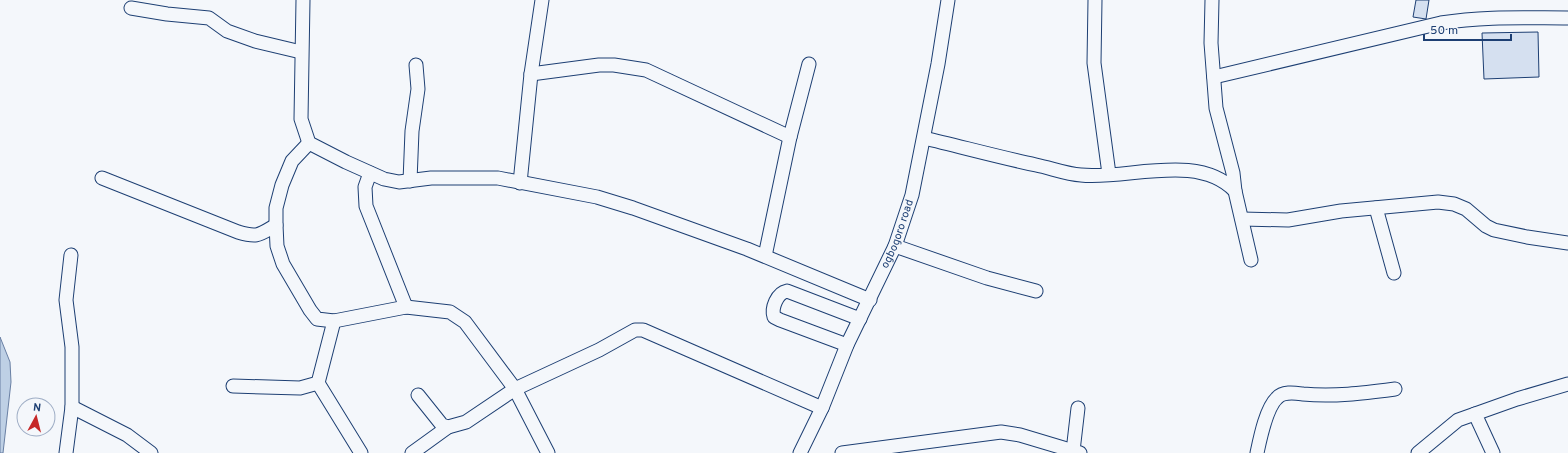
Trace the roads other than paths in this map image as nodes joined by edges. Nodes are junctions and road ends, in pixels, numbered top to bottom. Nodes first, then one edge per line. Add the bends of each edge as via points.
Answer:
1 (303, 0) edge
2 (542, 0) edge
3 (948, 0) edge
4 (1095, 0) edge
5 (1212, 0) edge
6 (131, 8) dead end
7 (1568, 18) edge
8 (301, 52) junction
9 (809, 64) dead end
10 (416, 65) dead end
11 (531, 74) junction
12 (1214, 77) junction
13 (790, 138) junction
14 (924, 138) junction
15 (309, 142) junction
16 (370, 173) junction
17 (1109, 174) junction
18 (102, 178) dead end
19 (410, 181) junction
20 (520, 183) junction
21 (1235, 191) junction
22 (1376, 208) junction
23 (1242, 219) junction
24 (276, 225) junction
25 (1568, 243) edge
26 (895, 246) junction
27 (71, 255) dead end
28 (764, 256) junction
29 (1251, 260) dead end
30 (1394, 273) dead end
31 (1036, 291) dead end
32 (870, 300) junction
33 (406, 307) junction
34 (860, 319) junction
35 (334, 321) junction
36 (847, 345) junction
37 (318, 382) junction
38 (1568, 384) edge
39 (233, 386) dead end
40 (515, 389) junction
41 (1395, 389) dead end
42 (418, 395) dead end
43 (72, 407) junction
44 (822, 408) junction
45 (1078, 408) dead end
46 (1476, 414) junction
47 (448, 427) junction
48 (1078, 452) edge
49 (66, 453) edge
50 (151, 453) edge
51 (361, 453) edge
52 (412, 453) edge
53 (548, 453) edge
54 (800, 453) edge
55 (842, 453) edge
56 (1257, 453) edge
57 (1418, 453) edge
58 (1493, 453) edge

1 - 8 street
2 - 11 street
3 - 14 street, ogbogoro road
4 - 17 street via 1094,62
5 - 12 street via 1211,43
6 - 8 street via 209,18 227,32
7 - 12 street via 1487,18 1441,23
8 - 15 street via 301,119
9 - 13 street
10 - 19 street via 418,89 412,131
11 - 13 street via 599,65 646,70
11 - 20 street
12 - 21 street via 1216,108 1233,173
13 - 28 street
14 - 17 street via 1081,175
14 - 26 street, ogbogoro road via 912,195
15 - 16 street
15 - 24 street via 292,161 282,185 276,208
16 - 19 street via 399,182
16 - 33 street via 365,187 366,206
17 - 21 street via 1155,170 1187,171 1216,176
18 - 24 street via 252,236 262,234
19 - 20 street via 431,178 498,178
20 - 28 street via 633,208
21 - 23 street
22 - 23 street via 1288,220
22 - 25 street via 1438,202 1454,204 1466,209 1494,230
22 - 30 street
23 - 29 street
24 - 35 street via 277,246 283,264 310,310 317,319
26 - 31 street via 987,278
26 - 32 street, ogbogoro road
27 - 43 street via 66,300 72,348
28 - 32 street
32 - 34 street, ogbogoro road
33 - 35 street
33 - 40 street via 450,312 465,322
34 - 36 street, ogbogoro road
34 - 36 street via 787,291 780,295 774,307 774,317
35 - 37 street
36 - 44 street, ogbogoro road
37 - 39 street via 300,388
37 - 51 street
38 - 46 street
40 - 44 street via 599,350 635,330 643,330
40 - 47 street via 466,422
40 - 53 street
41 - 56 street via 1328,396 1284,394 1271,406
42 - 47 street via 442,425
43 - 49 street
43 - 50 street via 127,435
44 - 54 street, ogbogoro road
45 - 48 street
46 - 57 street via 1458,420
46 - 58 street
47 - 52 street
48 - 55 street via 1001,432

